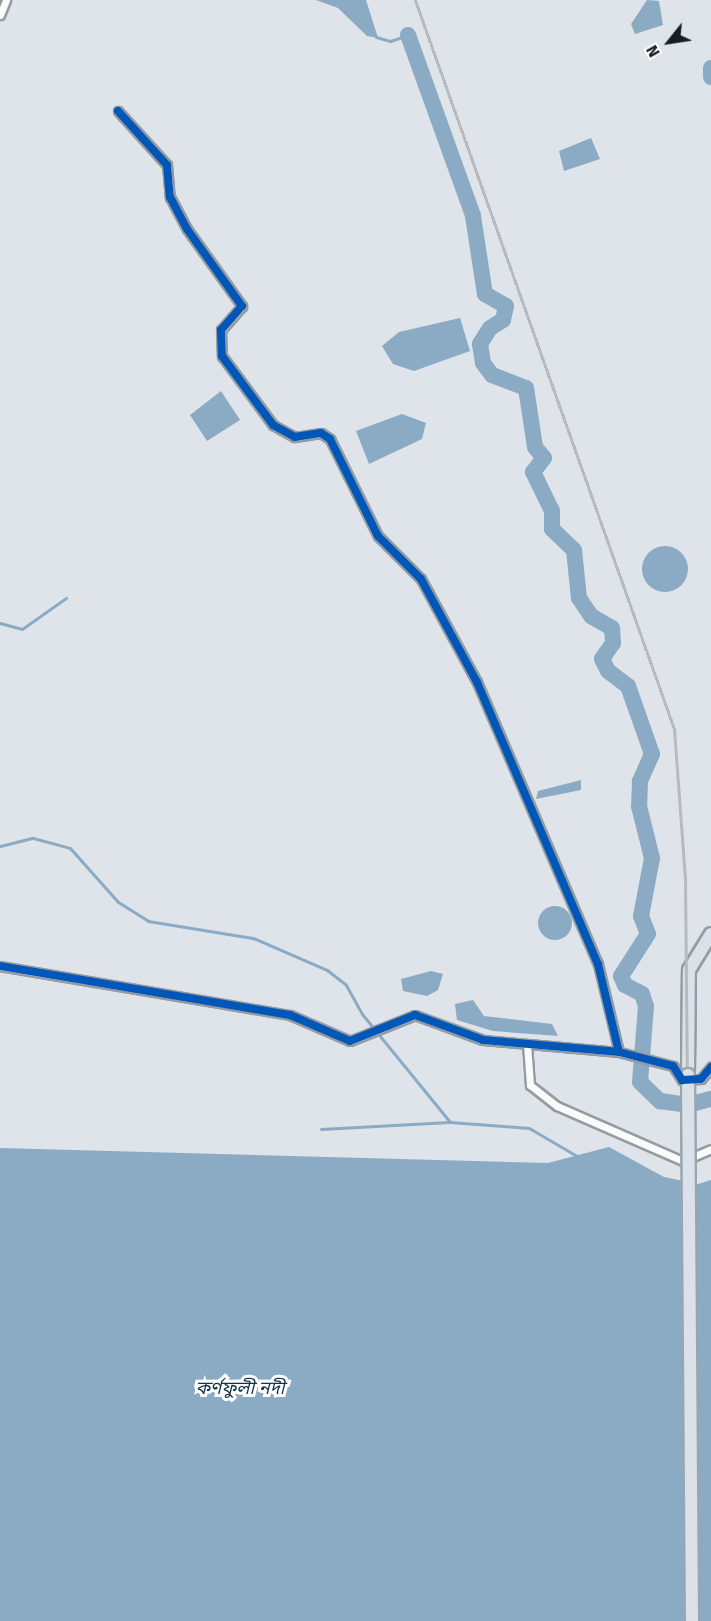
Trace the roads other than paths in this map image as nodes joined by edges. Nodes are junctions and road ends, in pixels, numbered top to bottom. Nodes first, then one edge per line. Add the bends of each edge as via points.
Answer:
1 (6, 0) edge
2 (0, 15) edge
3 (118, 111) dead end
4 (711, 934) edge
5 (0, 966) edge
6 (527, 1044) junction
7 (619, 1052) junction
8 (711, 1067) edge
9 (711, 1149) edge
10 (692, 1621) edge

1 - 2 street
3 - 7 street via 167,165 170,197 181,218 242,306 221,330 222,356 273,425 289,435 321,433 330,439 378,536 421,579 477,681 598,964
4 - 10 highway, bridge via 689,970
5 - 6 street via 290,1015 338,1038 366,1039 415,1015 471,1037
6 - 7 street
6 - 9 street via 530,1085 557,1106 683,1161
7 - 8 street via 673,1066 682,1080 690,1081

